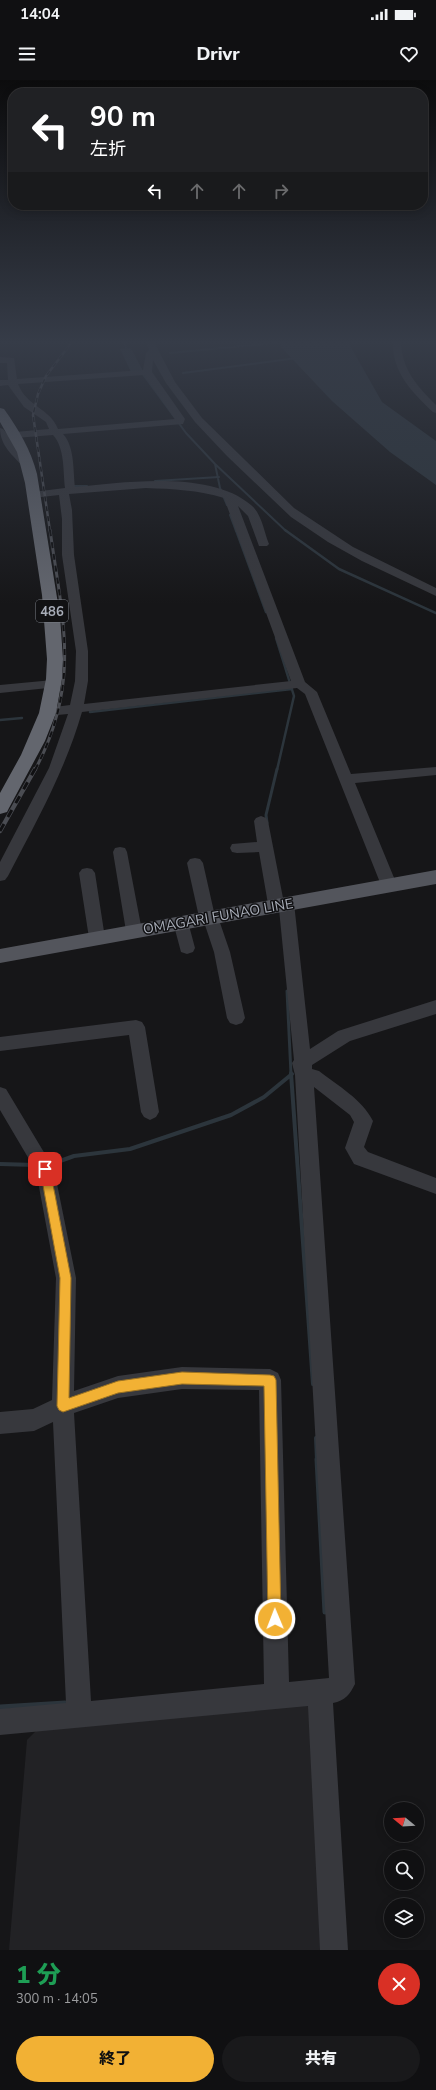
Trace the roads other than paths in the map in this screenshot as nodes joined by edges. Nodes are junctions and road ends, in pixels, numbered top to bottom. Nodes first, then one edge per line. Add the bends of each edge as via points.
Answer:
1 (55, 429) edge
2 (89, 429) edge
3 (210, 429) edge
4 (56, 432) junction
5 (7, 433) edge
6 (66, 491) junction
7 (223, 494) junction
8 (33, 495) junction
9 (264, 544) dead end
10 (436, 592) edge
11 (53, 684) junction
12 (299, 684) junction
13 (0, 690) edge
14 (76, 709) junction
15 (47, 712) junction
16 (436, 771) edge
17 (346, 779) junction
18 (0, 808) edge
19 (262, 821) dead end
20 (266, 846) junction
21 (237, 848) dead end
22 (120, 852) dead end
23 (195, 863) dead end
24 (87, 873) dead end
25 (0, 876) edge
26 (436, 877) edge
27 (390, 885) junction
28 (281, 904) junction
29 (208, 917) junction
30 (181, 922) junction
31 (134, 931) junction
32 (97, 938) junction
33 (187, 948) dead end
34 (0, 956) edge
35 (0, 962) edge
36 (436, 1007) edge
37 (236, 1018) dead end
38 (0, 1044) edge
39 (302, 1069) junction
40 (0, 1094) edge
41 (150, 1112) dead end
42 (436, 1186) edge
43 (63, 1406) junction
44 (0, 1423) edge
45 (276, 1689) junction
46 (326, 1691) junction
47 (79, 1714) junction
48 (0, 1722) edge
49 (334, 1950) edge

1 - 4 street
2 - 4 street
3 - 10 street via 253,475 299,518 380,567
4 - 5 street
4 - 6 street via 62,439 67,456
5 - 8 highway, 486 via 28,466
6 - 7 street via 174,484 199,486
6 - 8 street
6 - 14 street via 67,553 82,651
7 - 9 street via 249,509
7 - 12 street
8 - 11 highway, 486 via 52,611
11 - 13 street
11 - 15 highway, 486
12 - 14 street
12 - 17 street via 311,692
14 - 15 street
14 - 25 street via 56,768
15 - 18 highway, 486 via 30,755
16 - 17 street
17 - 27 street
19 - 20 street
20 - 21 street
20 - 28 street via 275,865
22 - 31 street
23 - 29 street
24 - 32 street
26 - 27 main road, OMAGARI FUNAO LINE
27 - 28 main road, OMAGARI FUNAO LINE
28 - 29 main road, OMAGARI FUNAO LINE
28 - 39 street
29 - 30 main road, OMAGARI FUNAO LINE
29 - 37 street via 222,952
30 - 31 main road, OMAGARI FUNAO LINE
30 - 33 street
31 - 32 main road, OMAGARI FUNAO LINE
32 - 34 main road, OMAGARI FUNAO LINE
34 - 35 street
36 - 39 street via 344,1036
38 - 41 street via 136,1027
39 - 42 street via 356,1110 364,1121 354,1148 361,1158
39 - 46 street via 342,1684
40 - 43 street via 44,1166 66,1278
43 - 44 street via 34,1420
43 - 45 street via 118,1387 182,1378 270,1380
43 - 47 street
45 - 46 street
45 - 47 street
46 - 49 street via 321,1707
47 - 48 street

